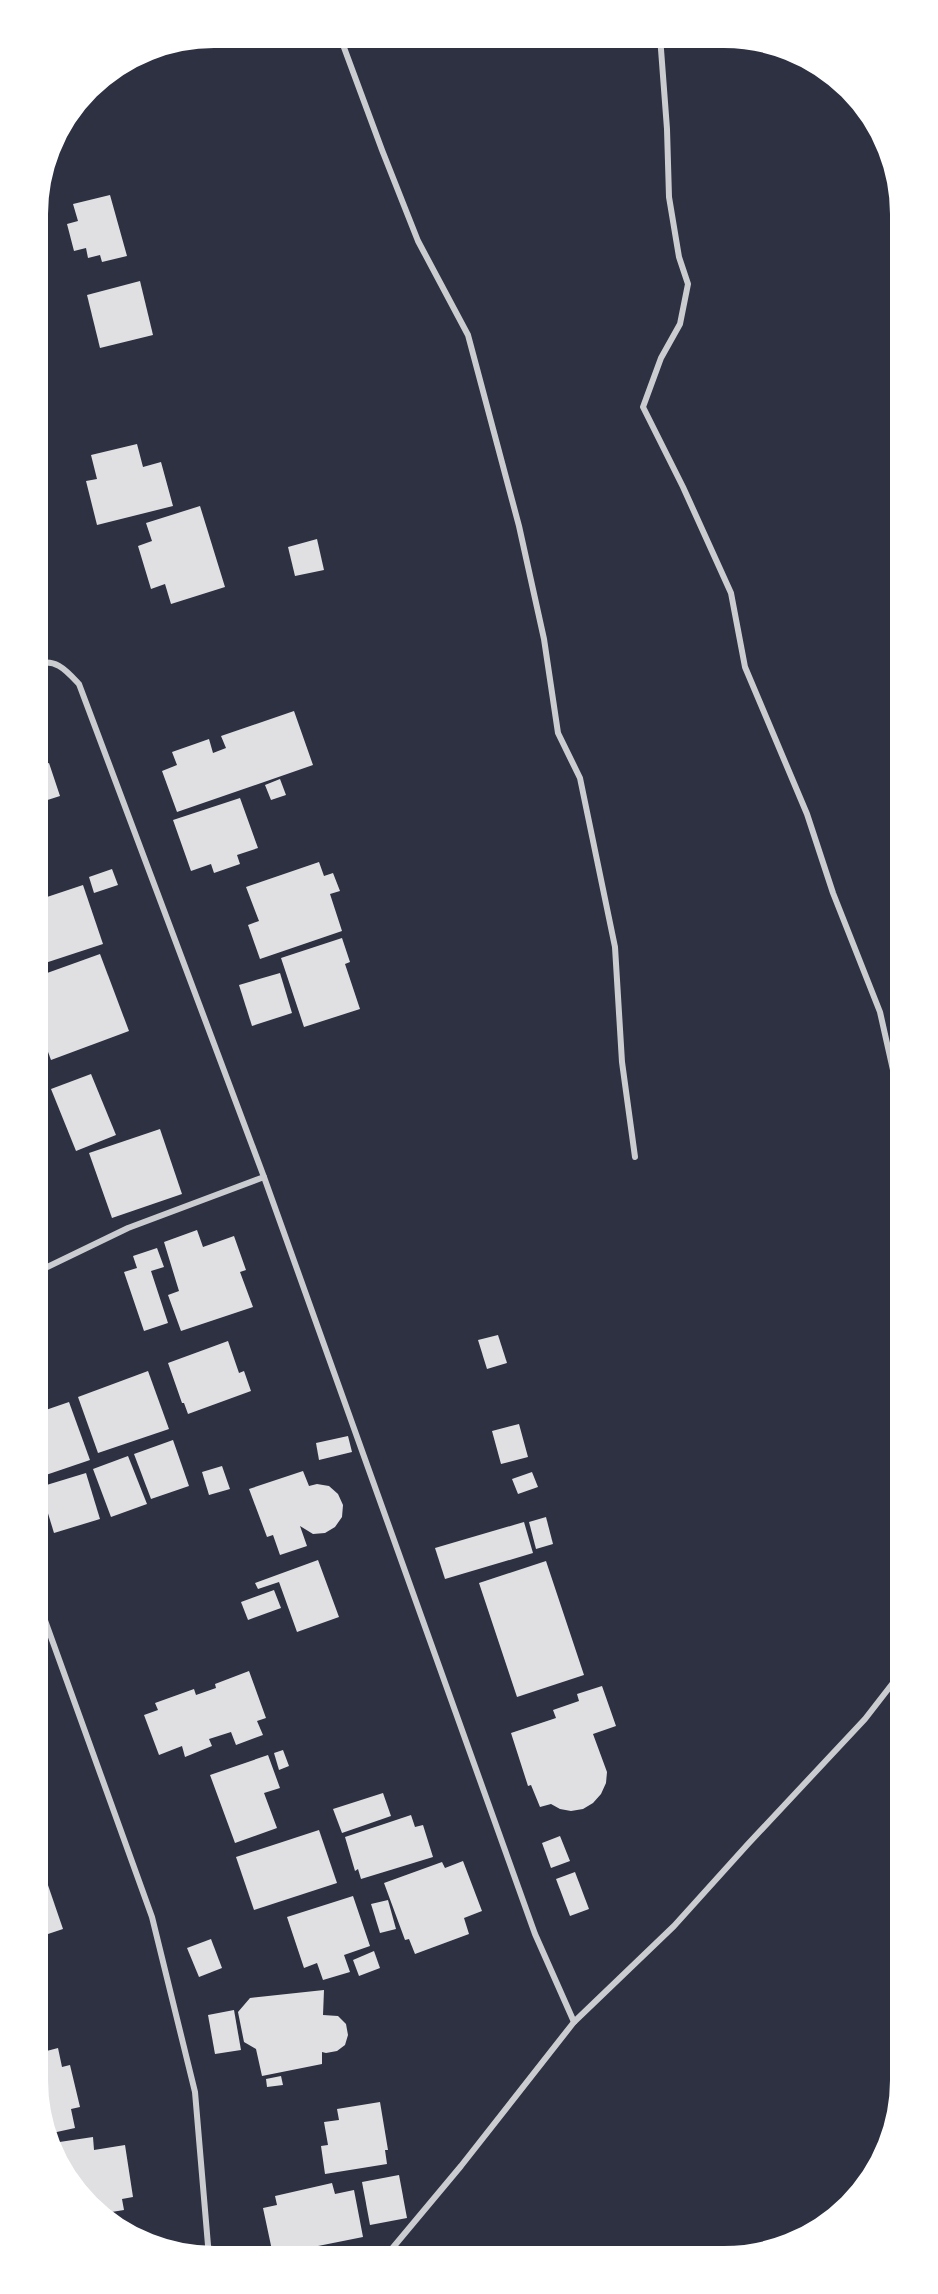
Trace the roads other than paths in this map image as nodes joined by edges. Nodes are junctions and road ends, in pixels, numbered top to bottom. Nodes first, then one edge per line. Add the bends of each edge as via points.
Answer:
1 (343, 44) edge
2 (661, 44) edge
3 (44, 662) edge
4 (894, 1074) edge
5 (635, 1157) dead end
6 (264, 1177) junction
7 (44, 1269) edge
8 (44, 1618) edge
9 (894, 1682) edge
10 (574, 2022) junction
11 (208, 2250) edge
12 (391, 2250) edge

1 - 5 street via 418,241 468,335 519,526 544,639 558,733 580,778 615,947 622,1062
2 - 4 street via 669,197 679,257 688,284 680,324 661,358 643,406 731,593 745,667 807,814 880,1012
3 - 6 street via 53,662 66,670 79,684
6 - 7 street via 128,1228
6 - 10 street via 535,1934
8 - 11 street via 152,1917 195,2092
9 - 10 street via 865,1719 674,1926
10 - 12 street

